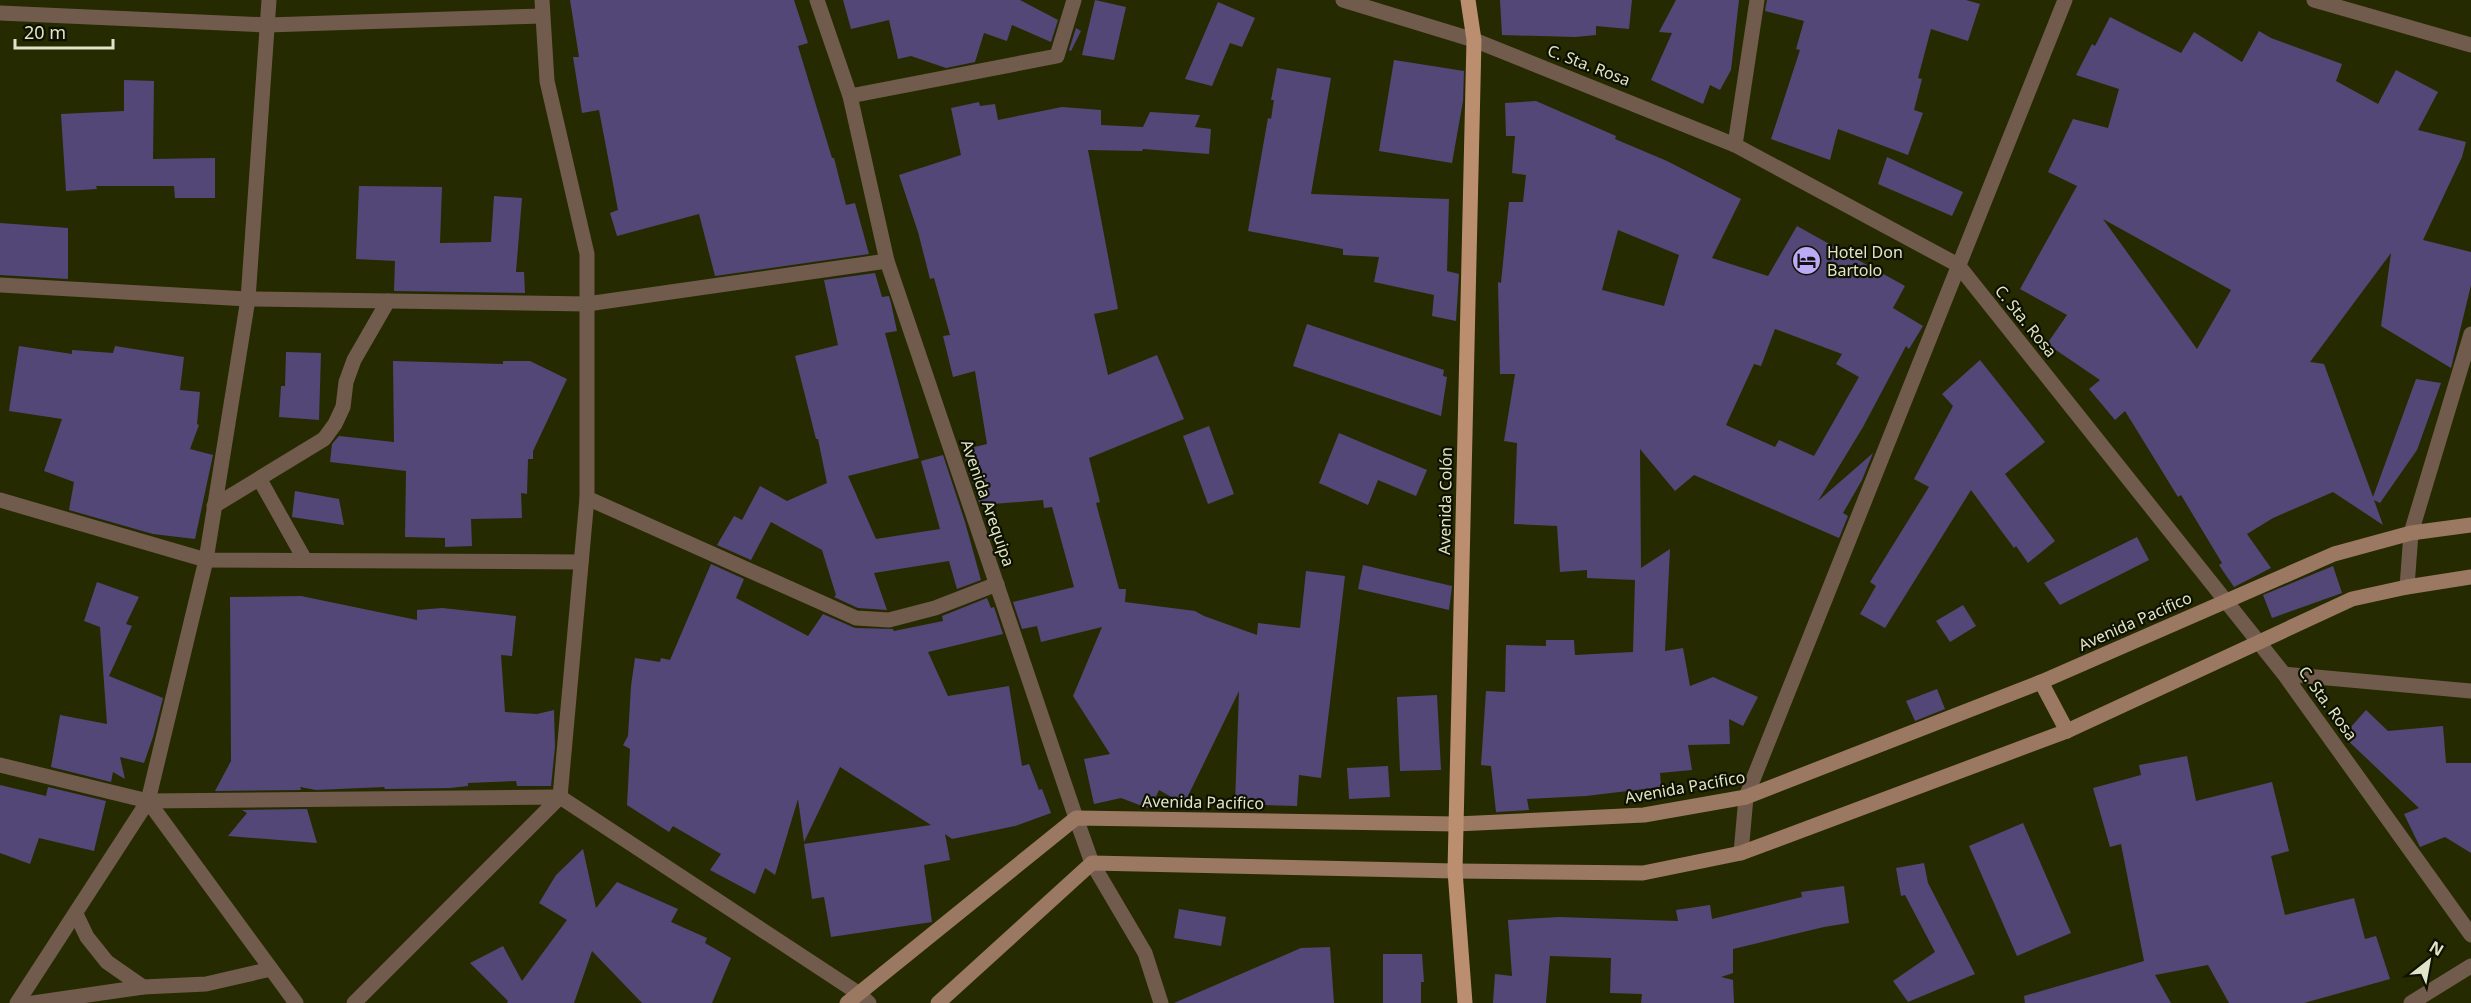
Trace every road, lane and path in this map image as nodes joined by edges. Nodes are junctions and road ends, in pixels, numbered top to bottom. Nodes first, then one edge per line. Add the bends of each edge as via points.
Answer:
1 (269, 0) edge
2 (817, 0) edge
3 (1074, 0) edge
4 (1343, 0) edge
5 (1468, 0) edge
6 (1757, 0) edge
7 (2065, 0) edge
8 (2314, 0) edge
9 (542, 8) edge
10 (0, 13) edge
11 (268, 25) junction
12 (1474, 40) junction
13 (2471, 45) edge
14 (850, 96) junction
15 (1736, 145) junction
16 (887, 261) junction
17 (1958, 265) junction
18 (0, 285) edge
19 (248, 299) junction
20 (388, 301) junction
21 (587, 304) junction
22 (2471, 334) edge
23 (260, 480) junction
24 (587, 498) junction
25 (0, 500) edge
26 (214, 506) junction
27 (2471, 525) edge
28 (2411, 533) junction
29 (206, 560) junction
30 (305, 560) junction
31 (581, 562) junction
32 (2471, 577) edge
33 (997, 584) junction
34 (2407, 587) junction
35 (2226, 600) junction
36 (2260, 643) junction
37 (2284, 674) junction
38 (2042, 682) junction
39 (2471, 691) edge
40 (2067, 731) junction
41 (0, 765) edge
42 (560, 797) junction
43 (1746, 797) junction
44 (148, 801) junction
45 (1076, 818) junction
46 (1456, 824) junction
47 (1741, 853) junction
48 (1092, 863) junction
49 (1455, 872) junction
50 (76, 914) junction
51 (2471, 935) edge
52 (2471, 966) edge
53 (271, 969) junction
54 (144, 987) junction
55 (858, 1000) edge
56 (17, 1003) edge
57 (33, 1003) edge
58 (296, 1003) edge
59 (354, 1003) edge
60 (938, 1003) edge
61 (1161, 1003) edge
62 (1465, 1003) edge
63 (2411, 1003) edge

1 - 11 street
2 - 14 street, Avenida Arequipa
3 - 14 street via 1058,56
4 - 12 street, C. Sta. Rosa
5 - 12 main road, Avenida Colón
6 - 15 street
7 - 17 street
8 - 13 street
9 - 11 street
9 - 21 street via 547,81 587,254
10 - 11 street
11 - 19 street
12 - 15 street, C. Sta. Rosa
12 - 46 main road, Avenida Colón
14 - 16 street, Avenida Arequipa
15 - 17 street, C. Sta. Rosa
16 - 21 street
16 - 33 street, Avenida Arequipa
17 - 35 street, C. Sta. Rosa
17 - 43 street
18 - 19 street
19 - 20 street
19 - 26 street
20 - 21 street
20 - 23 street via 354,360 335,424 324,439
21 - 24 street
22 - 28 street
23 - 26 street
23 - 30 street
24 - 31 street
24 - 33 street via 856,618 890,620
25 - 29 street
26 - 29 street
27 - 28 main road, Avenida Pacifico
28 - 34 street
28 - 35 main road, Avenida Pacifico via 2334,554
29 - 30 street
29 - 44 street
30 - 31 street
31 - 42 street
32 - 34 main road
33 - 45 street, Avenida Arequipa
34 - 36 main road via 2352,599
35 - 36 street, C. Sta. Rosa
35 - 38 main road, Avenida Pacifico
36 - 37 street, C. Sta. Rosa
36 - 40 main road
37 - 39 street
37 - 51 street, C. Sta. Rosa
38 - 40 main road
38 - 43 main road, Avenida Pacifico
40 - 47 main road
41 - 44 street
42 - 44 street
42 - 55 street
42 - 59 street
43 - 46 main road, Avenida Pacifico via 1644,815
43 - 47 street
44 - 50 street
44 - 53 street
45 - 46 main road, Avenida Pacifico
45 - 48 street, Avenida Arequipa
45 - 55 main road
46 - 49 main road, Avenida Colón
47 - 49 main road via 1643,873
48 - 49 main road
48 - 60 main road
48 - 61 street, Avenida Arequipa via 1145,953
49 - 62 main road, Avenida Colón
50 - 54 street via 87,937 107,962
50 - 56 street
52 - 63 street
53 - 54 street via 206,984
53 - 58 street
54 - 57 street

